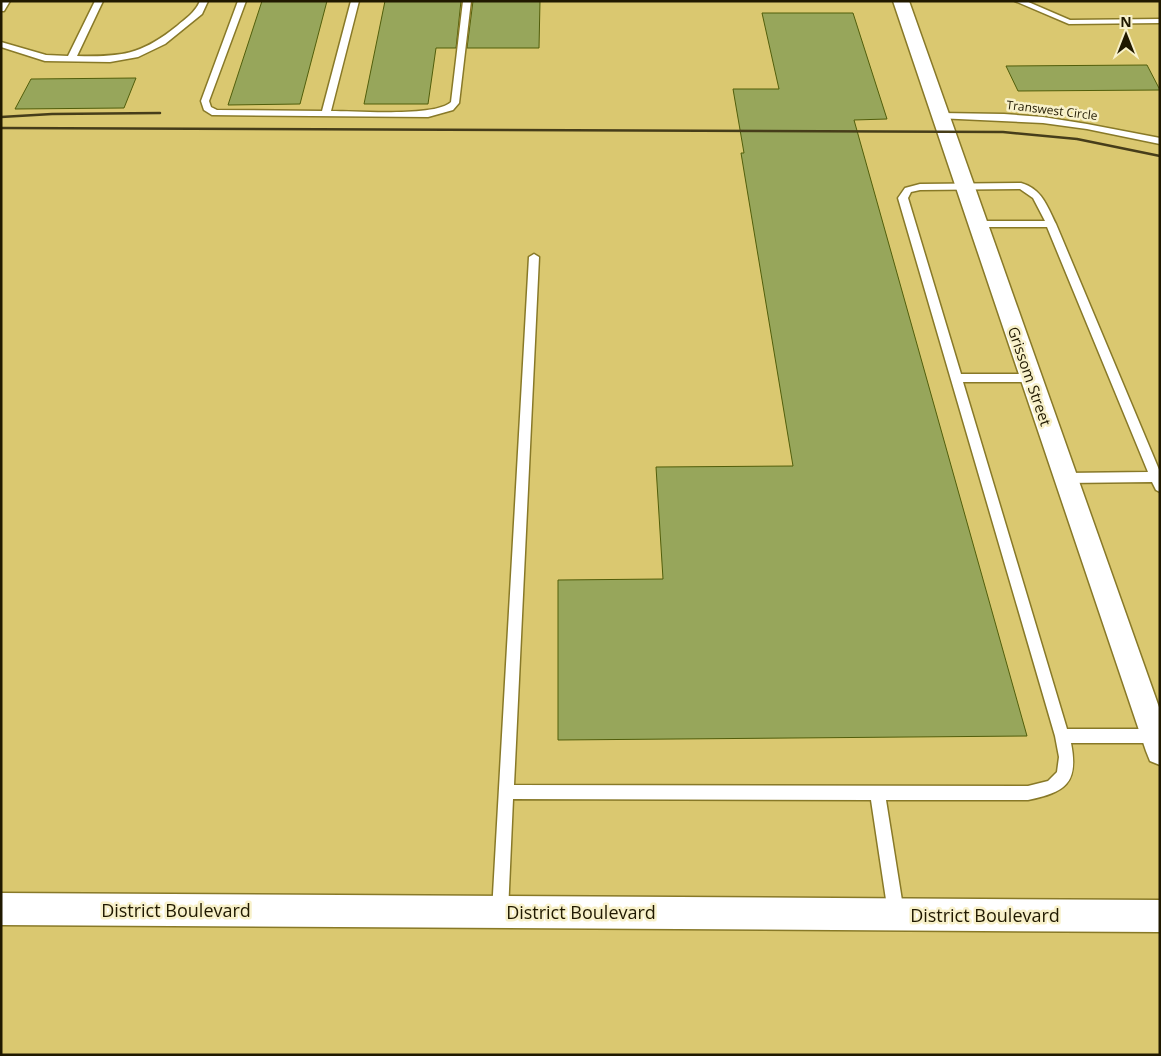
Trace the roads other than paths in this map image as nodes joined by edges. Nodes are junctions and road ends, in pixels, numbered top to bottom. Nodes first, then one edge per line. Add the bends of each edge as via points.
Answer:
1 (6, 1) edge
2 (99, 1) edge
3 (204, 1) edge
4 (242, 1) edge
5 (355, 1) edge
6 (467, 1) edge
7 (901, 1) edge
8 (1018, 1) edge
9 (1, 9) edge
10 (1160, 21) edge
11 (1, 44) edge
12 (71, 59) junction
13 (326, 113) junction
14 (940, 116) junction
15 (1160, 141) edge
16 (964, 186) junction
17 (977, 224) junction
18 (1051, 224) junction
19 (534, 257) dead end
20 (956, 378) junction
21 (1031, 378) junction
22 (1066, 478) junction
23 (1158, 482) edge
24 (1062, 736) junction
25 (1157, 743) edge
26 (505, 792) junction
27 (877, 792) junction
28 (1, 909) edge
29 (500, 912) junction
30 (896, 914) junction
31 (1160, 916) edge

1 - 9 lane
2 - 12 lane
3 - 12 lane via 199,12 162,42 138,54 110,59
4 - 13 lane via 206,101 207,108 215,113
5 - 13 lane
6 - 13 lane via 455,103 450,108 428,114
7 - 14 street, Grissom Street
8 - 10 lane via 1069,22
11 - 12 lane via 45,58
14 - 15 lane, Transwest Circle via 1043,120
14 - 16 street, Grissom Street
16 - 17 street, Grissom Street
16 - 18 lane via 1031,188
16 - 20 lane via 920,187 908,190 903,198
17 - 18 lane
17 - 21 street, Grissom Street
18 - 23 lane
19 - 26 lane
20 - 21 lane
20 - 24 lane
21 - 22 street, Grissom Street
22 - 23 lane
22 - 25 street, Grissom Street
24 - 25 lane
24 - 27 lane via 1067,757 1065,774 1053,787 1028,793
26 - 27 lane
26 - 29 lane
27 - 30 lane
28 - 29 street, District Boulevard
29 - 30 street, District Boulevard
30 - 31 street, District Boulevard

